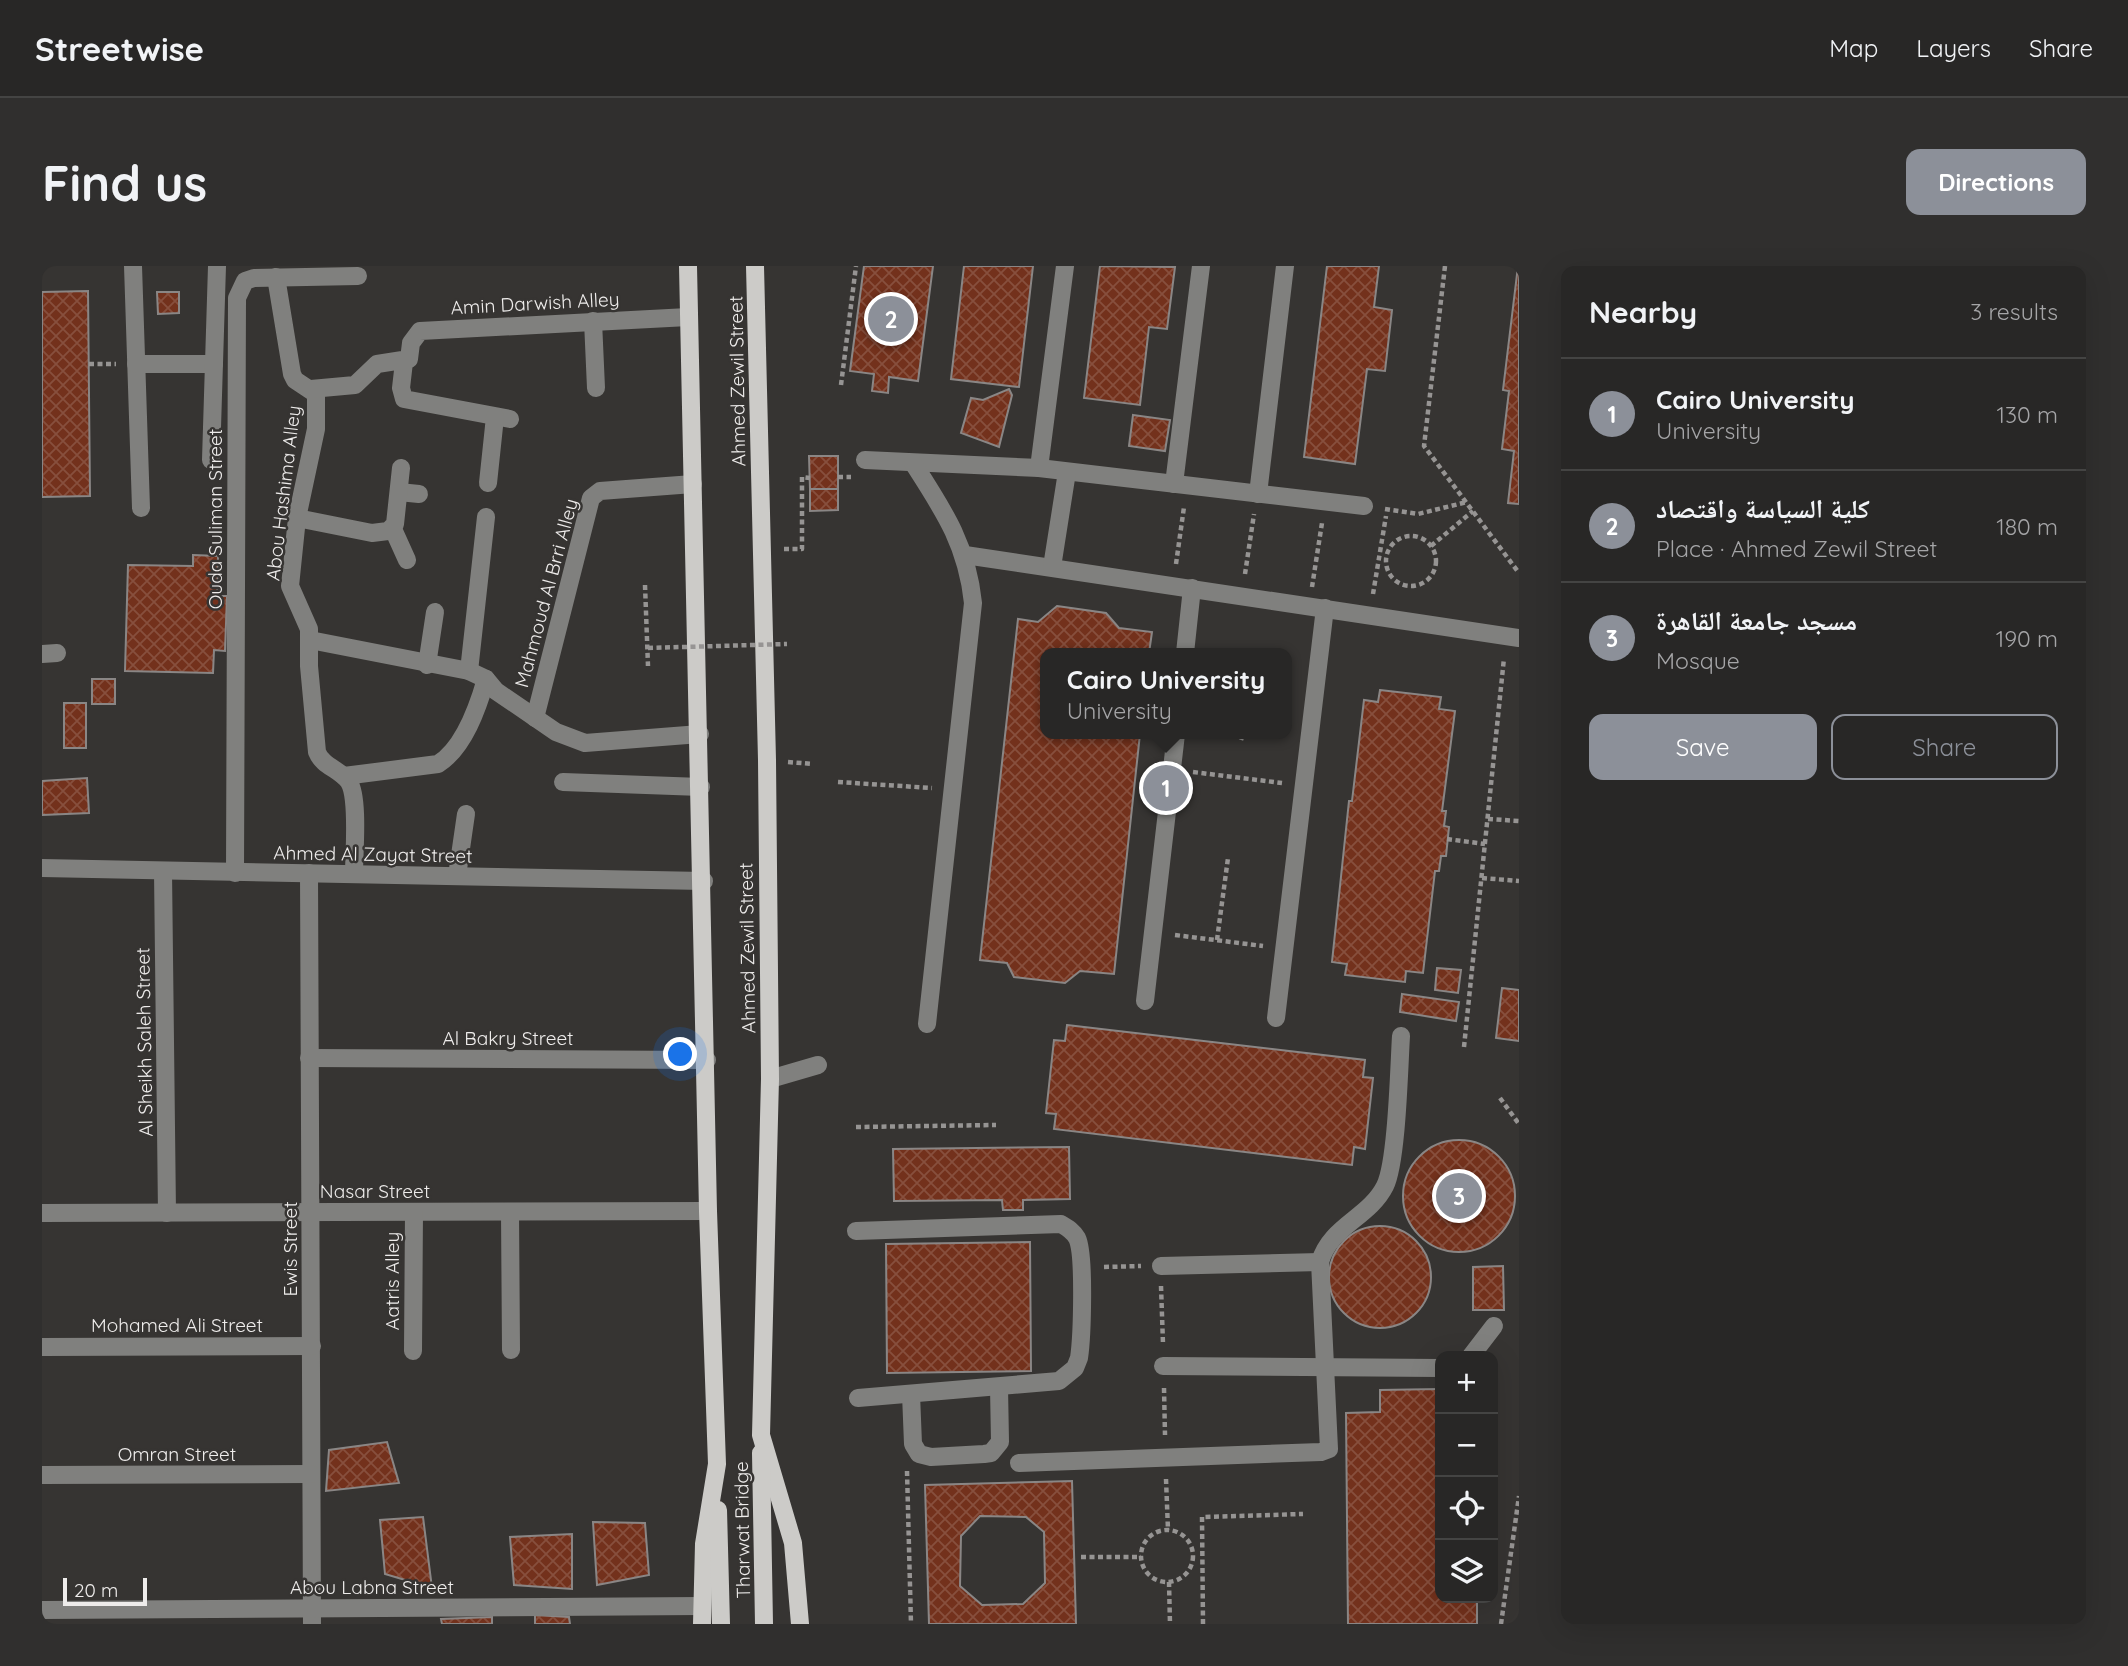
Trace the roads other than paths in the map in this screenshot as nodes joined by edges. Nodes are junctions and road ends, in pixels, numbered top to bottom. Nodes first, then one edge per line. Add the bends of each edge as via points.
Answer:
1 (133, 266) edge
2 (217, 266) edge
3 (688, 266) edge
4 (755, 266) edge
5 (1065, 266) edge
6 (1201, 266) edge
7 (1285, 266) edge
8 (358, 276) dead end
9 (276, 277) junction
10 (688, 317) junction
11 (593, 321) junction
12 (404, 362) junction
13 (136, 364) junction
14 (214, 364) junction
15 (596, 388) dead end
16 (311, 389) junction
17 (211, 460) dead end
18 (865, 460) dead end
19 (912, 463) junction
20 (401, 468) dead end
21 (1039, 468) junction
22 (1067, 472) junction
23 (488, 483) dead end
24 (693, 484) junction
25 (1181, 485) junction
26 (399, 492) junction
27 (419, 494) dead end
28 (1258, 494) junction
29 (1364, 506) road end
30 (141, 508) dead end
31 (486, 517) dead end
32 (298, 518) junction
33 (393, 528) junction
34 (965, 555) junction
35 (407, 560) dead end
36 (1052, 567) junction
37 (1192, 588) junction
38 (1317, 607) junction
39 (435, 612) dead end
40 (1512, 637) edge
41 (310, 640) junction
42 (1186, 648) edge
43 (427, 665) junction
44 (469, 671) junction
45 (486, 679) junction
46 (535, 718) junction
47 (700, 734) junction
48 (1174, 739) edge
49 (344, 776) junction
50 (563, 782) dead end
51 (701, 787) junction
52 (466, 814) dead end
53 (42, 868) edge
54 (163, 871) junction
55 (235, 873) junction
56 (309, 873) junction
57 (354, 874) junction
58 (457, 876) junction
59 (704, 881) junction
60 (1145, 1001) dead end
61 (1276, 1018) dead end
62 (927, 1024) dead end
63 (1401, 1036) dead end
64 (309, 1058) junction
65 (707, 1060) junction
66 (818, 1065) dead end
67 (770, 1079) junction
68 (708, 1211) junction
69 (310, 1212) junction
70 (414, 1212) junction
71 (510, 1212) junction
72 (42, 1213) edge
73 (167, 1213) junction
74 (856, 1231) dead end
75 (1320, 1262) junction
76 (1161, 1266) dead end
77 (1494, 1326) dead end
78 (312, 1346) junction
79 (42, 1347) edge
80 (511, 1350) dead end
81 (413, 1351) dead end
82 (1475, 1351) edge
83 (1163, 1366) dead end
84 (1326, 1368) junction
85 (1435, 1368) edge
86 (999, 1387) junction
87 (911, 1394) junction
88 (858, 1398) dead end
89 (761, 1436) junction
90 (1019, 1463) dead end
91 (717, 1464) junction
92 (311, 1474) junction
93 (42, 1475) edge
94 (42, 1610) edge
95 (702, 1615) edge
96 (312, 1616) edge
97 (721, 1624) edge
98 (764, 1624) edge
99 (800, 1624) edge

1 - 13 street
2 - 14 street
3 - 10 main road
4 - 67 main road, Ahmed Zewil Street
5 - 21 street
6 - 25 street
7 - 28 street
8 - 9 street, Ouda Suliman Street
9 - 16 street, Abou Hashima Alley via 292,374
9 - 55 street, Ouda Suliman Street via 246,281 237,298
10 - 11 street, Amin Darwish Alley
10 - 24 main road
11 - 12 street, Amin Darwish Alley via 420,331
11 - 15 street
12 - 16 street via 377,364 355,385
12 - 23 street, Amin Darwish Alley via 404,400 502,418
13 - 14 street
13 - 30 street
14 - 17 street
16 - 32 street, Abou Hashima Alley via 316,394 316,429
18 - 19 street
19 - 21 street
19 - 34 street
20 - 26 street
21 - 22 street
22 - 25 street
22 - 36 street
24 - 46 street, Mahmoud Al Brri Alley via 600,491 591,498
24 - 47 main road
25 - 28 street
26 - 27 street
26 - 33 street
28 - 29 street
31 - 44 street
32 - 33 street via 372,533
32 - 41 street, Abou Hashima Alley via 290,586
33 - 35 street
34 - 36 street
34 - 62 street via 972,627
36 - 37 street
37 - 38 street
37 - 42 street
38 - 40 street
38 - 61 street via 1303,786
39 - 43 street
41 - 43 street
41 - 49 street via 317,752
43 - 44 street
44 - 45 street
45 - 46 street
45 - 49 street via 473,717 438,764
46 - 47 street via 585,743
47 - 51 main road
48 - 60 street
49 - 57 street via 353,794
50 - 51 street
51 - 59 main road
52 - 58 street
53 - 54 street, Ahmed Al Zayat Street
54 - 55 street, Ahmed Al Zayat Street
54 - 73 street, Al Sheikh Saleh Street
55 - 56 street, Ahmed Al Zayat Street
56 - 57 street, Ahmed Al Zayat Street
56 - 64 street, Ewis Street
57 - 58 street, Ahmed Al Zayat Street
58 - 59 street, Ahmed Al Zayat Street
59 - 65 main road
63 - 75 street via 1390,1174 1377,1197 1329,1240
64 - 65 street, Al Bakry Street
64 - 69 street, Ewis Street
65 - 68 main road
66 - 67 street
67 - 89 main road, Ahmed Zewil Street
68 - 71 street, Nasar Street
68 - 91 main road
69 - 70 street, Nasar Street
69 - 73 street, Nasar Street
69 - 78 street, Ewis Street
70 - 71 street, Nasar Street
70 - 81 street, Aatris Alley
71 - 80 street
72 - 73 street, Nasar Street
74 - 86 street via 1049,1223 1071,1230 1080,1252 1079,1358 1075,1368 1059,1381
75 - 76 street
75 - 84 street
77 - 82 street
78 - 79 street, Mohamed Ali Street
78 - 92 street, Ewis Street
83 - 84 street
84 - 85 street
84 - 90 street via 1331,1445 1325,1451
86 - 87 street
86 - 87 street via 1000,1442 991,1453 931,1457 915,1450
87 - 88 street
89 - 98 main road, Tharwat Bridge
89 - 99 main road, Ahmed Zewil Street via 793,1543
91 - 95 main road via 704,1544
91 - 97 main road, Tharwat Bridge
92 - 93 street, Omran Street
92 - 96 street, Ewis Street
94 - 96 street, Abou Labna Street
95 - 96 street, Abou Labna Street

